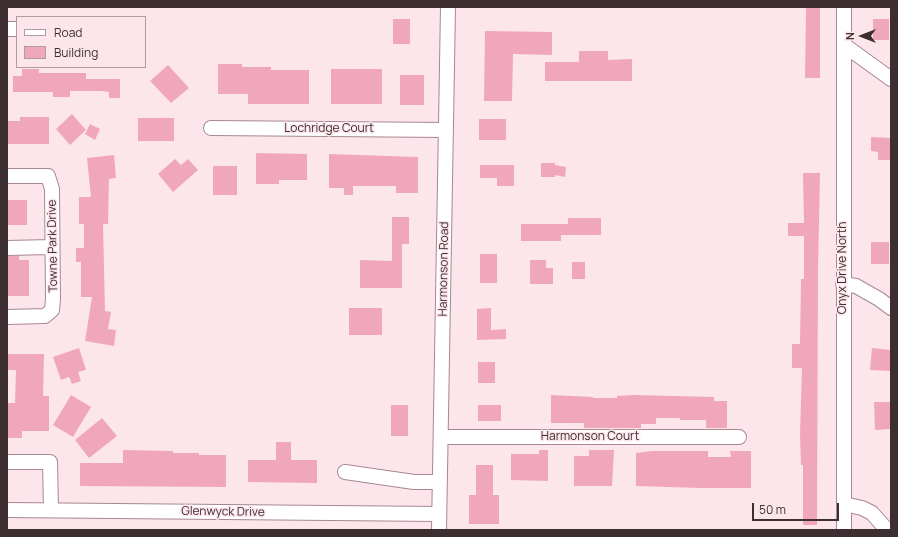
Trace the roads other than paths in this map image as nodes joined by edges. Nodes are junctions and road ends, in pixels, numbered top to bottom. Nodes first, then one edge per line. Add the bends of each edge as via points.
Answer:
1 (448, 7) edge
2 (844, 7) edge
3 (844, 45) junction
4 (891, 79) edge
5 (212, 128) dead end
6 (446, 130) junction
7 (7, 176) edge
8 (52, 247) junction
9 (7, 248) edge
10 (843, 284) junction
11 (891, 308) edge
12 (7, 317) edge
13 (739, 437) dead end
14 (442, 438) junction
15 (7, 462) edge
16 (344, 472) dead end
17 (440, 482) junction
18 (844, 504) junction
19 (7, 510) edge
20 (51, 510) junction
21 (440, 514) junction
22 (439, 530) edge
23 (844, 530) edge
24 (887, 530) edge

1 - 6 street, Harmonson Road
2 - 3 street, Onyx Drive North
3 - 4 street
3 - 10 street, Onyx Drive North
5 - 6 street, Lochridge Court
6 - 14 street, Harmonson Road
7 - 8 street, Towne Park Drive via 48,176 52,189
8 - 9 street
8 - 12 street, Towne Park Drive via 52,310 45,316
10 - 11 street via 856,286
10 - 18 street, Onyx Drive North
13 - 14 street, Harmonson Court
14 - 17 street, Harmonson Road
15 - 20 street via 50,462
16 - 17 street via 414,482
17 - 21 street, Harmonson Road
18 - 23 street, Onyx Drive North
18 - 24 street via 872,513
19 - 20 street, Glenwyck Drive
20 - 21 street, Glenwyck Drive
21 - 22 street, Harmonson Road

